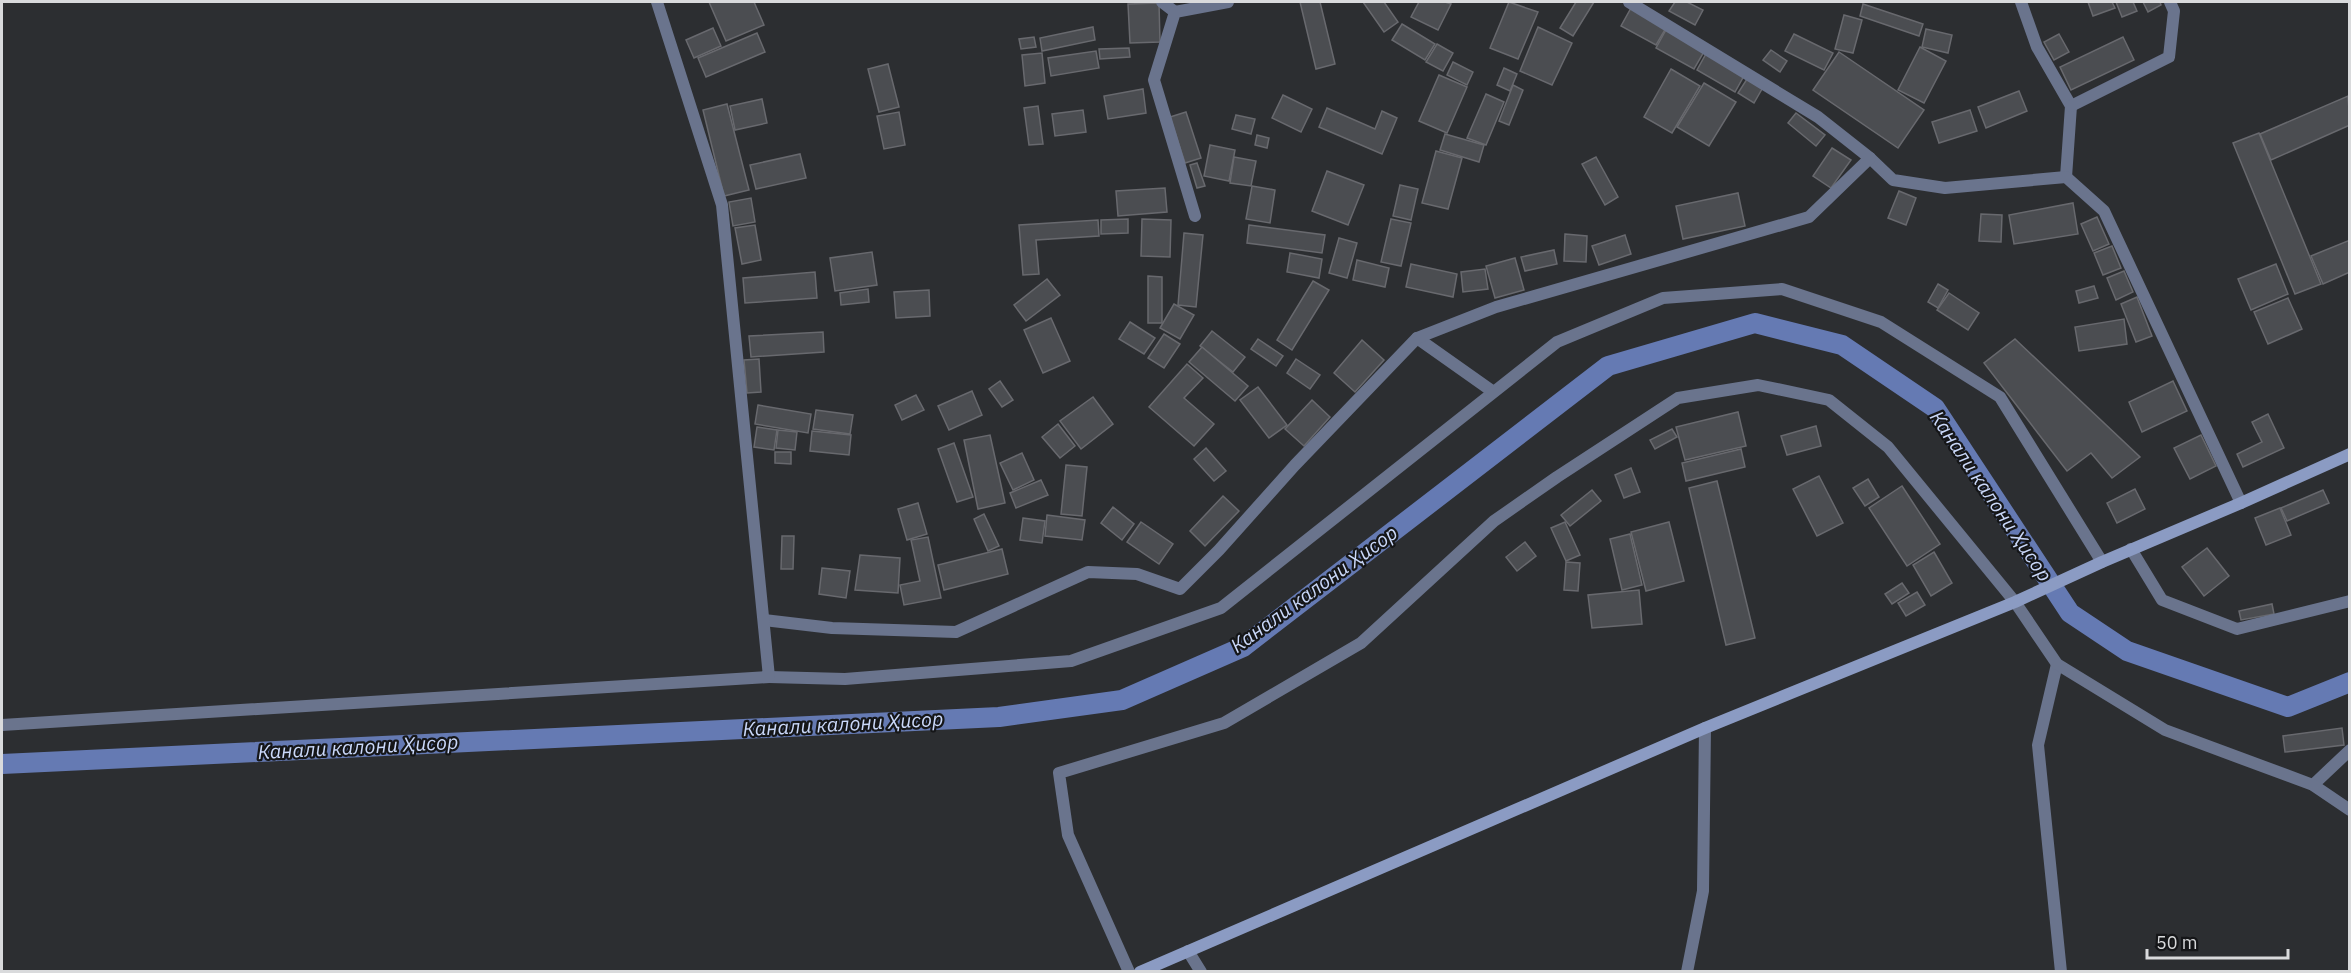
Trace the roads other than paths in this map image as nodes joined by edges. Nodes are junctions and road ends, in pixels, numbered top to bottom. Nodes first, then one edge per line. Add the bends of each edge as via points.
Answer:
1 (657, 2) edge
2 (1162, 2) edge
3 (1228, 2) edge
4 (1629, 2) edge
5 (2022, 2) edge
6 (2170, 2) edge
7 (1175, 12) junction
8 (2071, 106) junction
9 (1870, 158) junction
10 (2066, 177) junction
11 (1195, 216) dead end
12 (1417, 338) junction
13 (1492, 391) junction
14 (2349, 454) edge
15 (2241, 503) junction
16 (2131, 549) junction
17 (2102, 562) junction
18 (2349, 601) edge
19 (2015, 602) junction
20 (764, 620) junction
21 (2057, 664) junction
22 (769, 677) junction
23 (2, 725) edge
24 (1705, 728) junction
25 (2349, 750) edge
26 (2313, 785) junction
27 (2349, 810) edge
28 (1188, 951) junction
29 (1129, 972) edge
30 (1140, 972) edge
31 (1201, 972) edge
32 (1687, 972) edge
33 (2061, 972) edge

1 - 20 street via 722,206
2 - 7 street
3 - 7 street
4 - 9 street via 1818,117
5 - 8 street via 2037,47
6 - 8 street via 2174,11 2169,57
7 - 11 street via 1154,80
8 - 10 street
9 - 10 street via 1893,180 1946,188
9 - 12 street via 1809,217 1496,307
10 - 15 street via 2104,211
12 - 13 street
12 - 20 street via 1180,589 1137,574 1088,572 956,632 832,628
13 - 17 street via 1557,342 1663,298 1782,290 1881,322 2000,397
13 - 22 street via 1221,608 1071,661 845,679
14 - 15 main road
15 - 16 main road
16 - 17 main road
16 - 18 street via 2162,600 2237,629
17 - 19 main road
19 - 21 street
19 - 24 main road
19 - 29 street via 1888,447 1829,400 1758,385 1678,398 1494,521 1361,643 1224,723 1059,773 1068,835
20 - 22 street
21 - 26 street via 2165,730
21 - 33 street via 2038,745
22 - 23 street
24 - 28 main road
24 - 32 street via 1703,891
25 - 26 street
26 - 27 street
28 - 30 main road
28 - 31 street

